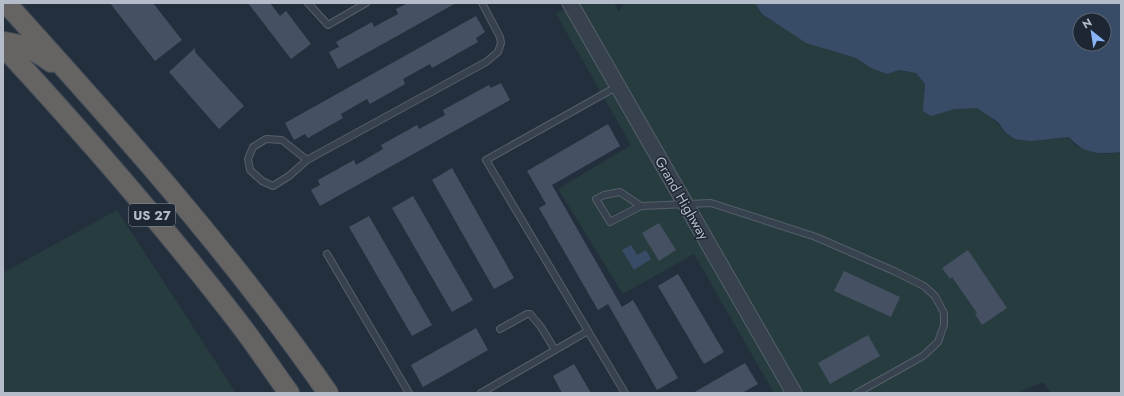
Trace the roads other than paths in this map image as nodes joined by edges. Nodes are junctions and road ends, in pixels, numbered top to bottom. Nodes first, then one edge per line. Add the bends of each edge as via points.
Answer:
1 (6, 3) edge
2 (308, 3) edge
3 (366, 3) edge
4 (482, 3) edge
5 (570, 3) edge
6 (3, 22) edge
7 (28, 28) junction
8 (3, 42) edge
9 (3, 46) edge
10 (74, 78) junction
11 (618, 86) junction
12 (307, 160) junction
13 (686, 205) junction
14 (641, 206) junction
15 (327, 254) dead end
16 (500, 329) dead end
17 (588, 331) junction
18 (555, 350) junction
19 (289, 393) edge
20 (328, 393) edge
21 (409, 393) edge
22 (481, 393) edge
23 (625, 393) edge
24 (794, 393) edge
25 (857, 393) edge

1 - 7 highway, US 27
2 - 3 lane via 328,25
4 - 12 lane via 500,36 498,52 486,62
5 - 11 street, Grand Highway
6 - 7 highway
7 - 10 highway, US 27
8 - 10 highway via 19,44 36,51
9 - 19 highway, US 27 via 74,124 182,251
10 - 20 highway, US 27 via 146,160 265,306
11 - 13 street, Grand Highway
11 - 17 lane via 486,160
12 - 12 lane via 273,186 262,181 250,170 248,159 254,147 266,140 282,140
13 - 14 lane
13 - 24 street, Grand Highway
13 - 25 lane via 711,204 816,237 894,271 924,286 935,296 944,313 944,325 938,342 923,356
14 - 14 lane via 620,192 596,199 610,222
15 - 21 lane
16 - 18 lane via 530,314
17 - 18 lane
17 - 23 lane
18 - 22 lane

